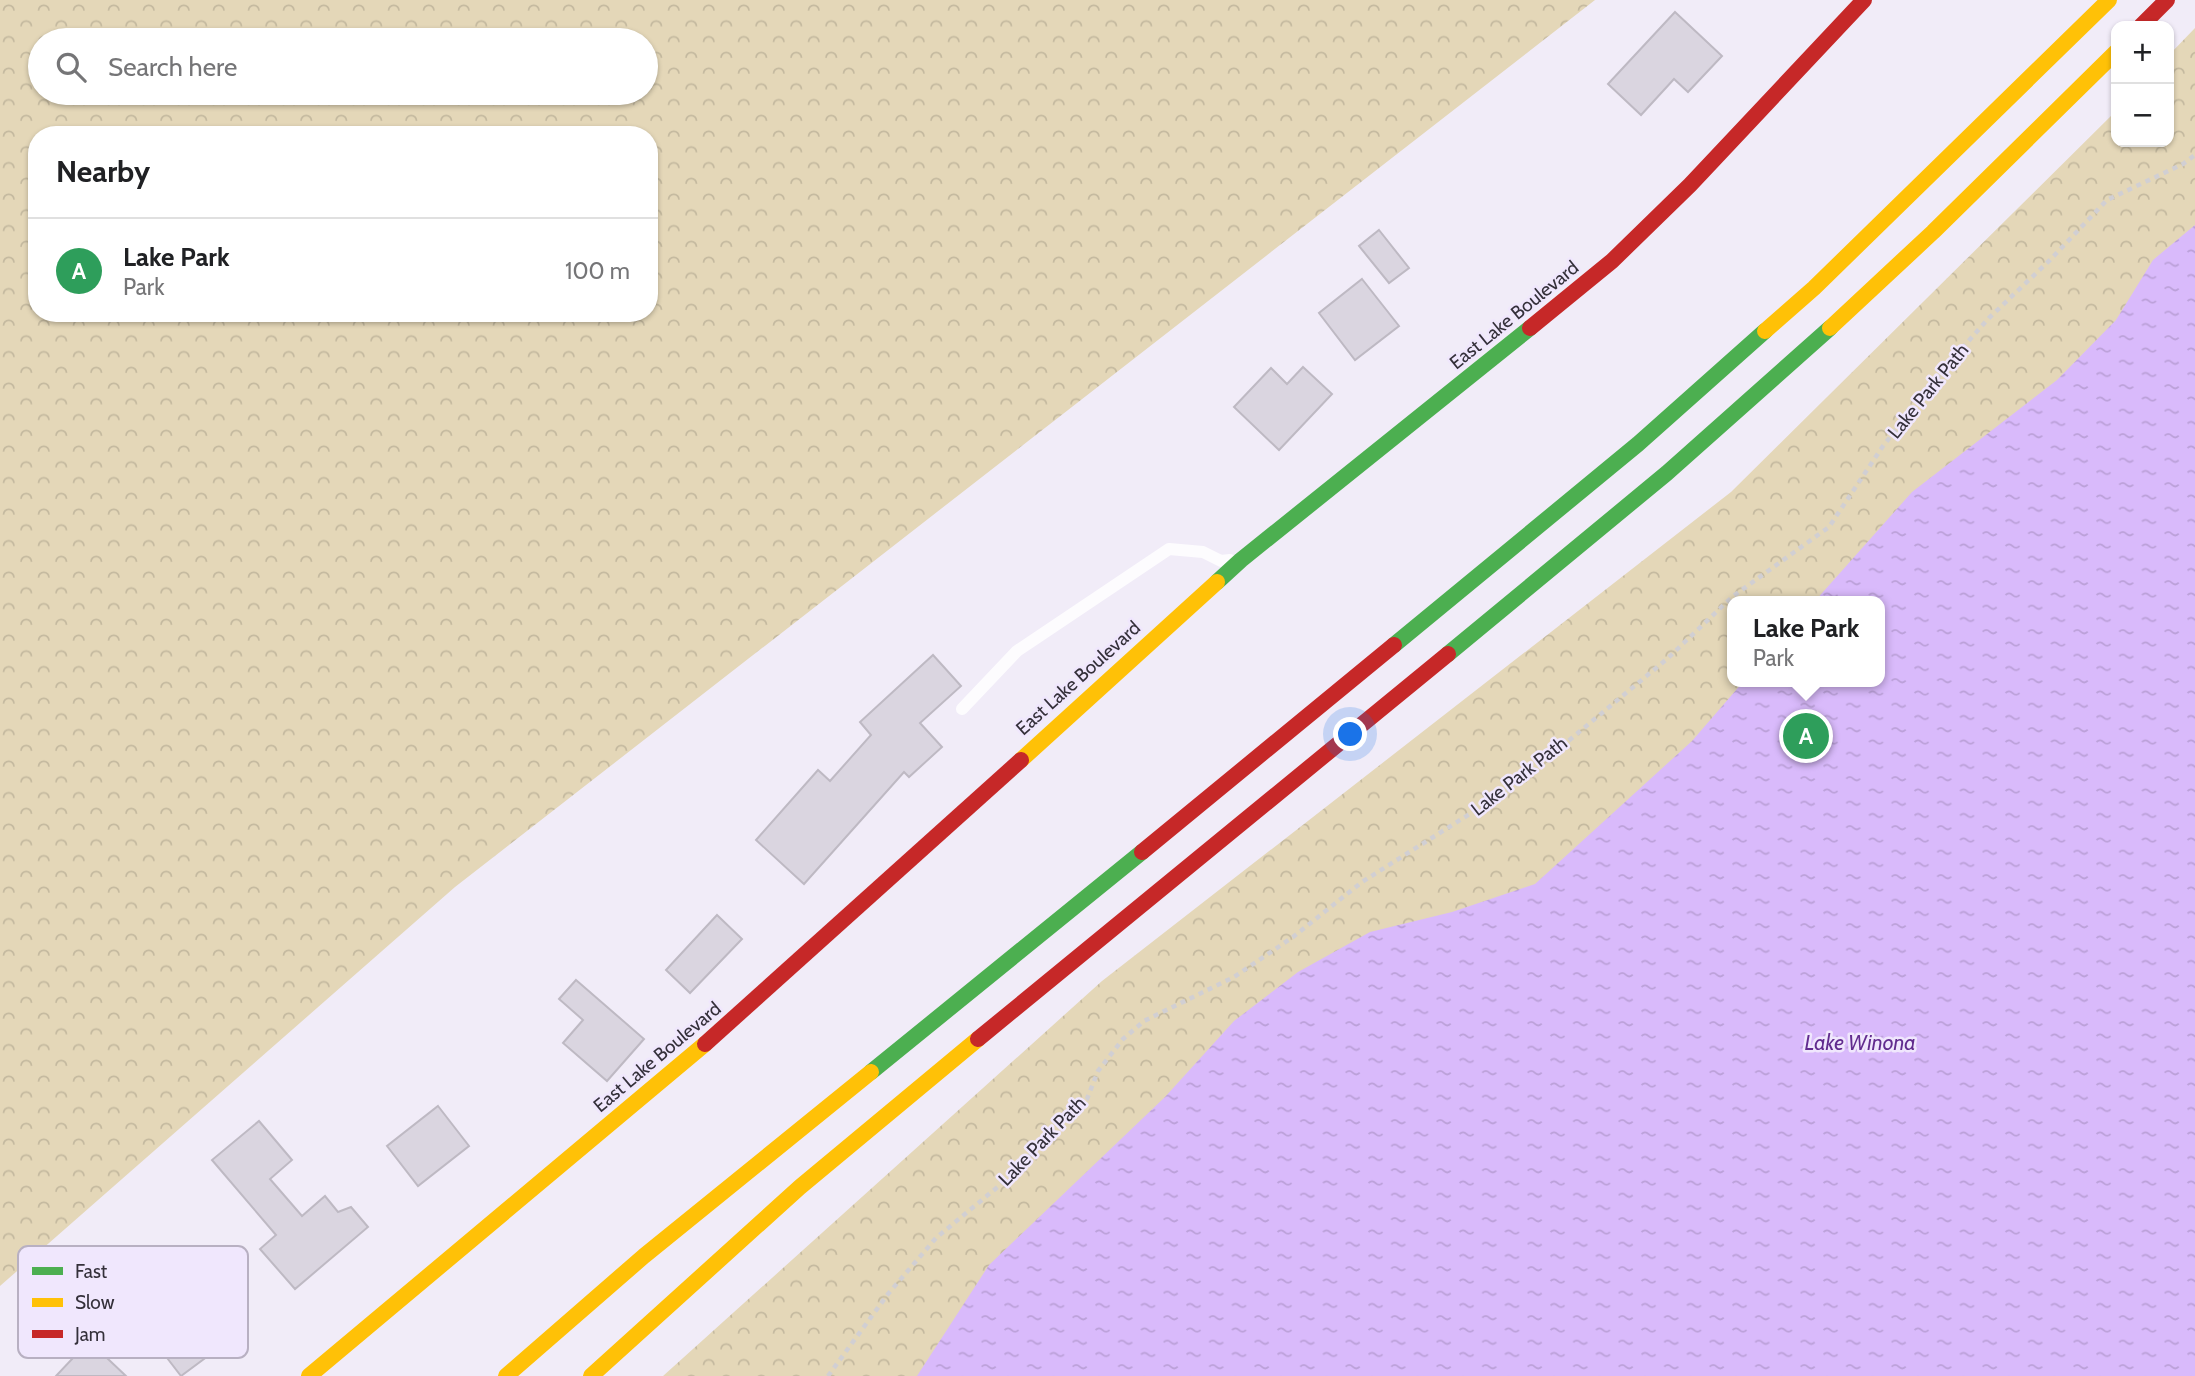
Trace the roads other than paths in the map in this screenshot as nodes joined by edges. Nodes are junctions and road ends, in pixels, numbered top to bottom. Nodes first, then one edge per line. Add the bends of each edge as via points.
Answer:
1 (1864, 0) edge
2 (2109, 0) edge
3 (2167, 0) edge
4 (2146, 21) edge
5 (2111, 57) edge
6 (1241, 559) junction
7 (962, 709) dead end
8 (309, 1376) edge
9 (506, 1376) edge
10 (591, 1376) edge

1 - 6 main road, East Lake Boulevard via 1612,261
2 - 9 main road via 1815,288 1638,444 644,1256
3 - 4 main road
5 - 10 main road via 1903,260 1667,473 888,1112
6 - 7 lane via 1221,561 1203,552 1169,549 1017,651
6 - 8 main road, East Lake Boulevard via 726,1027

